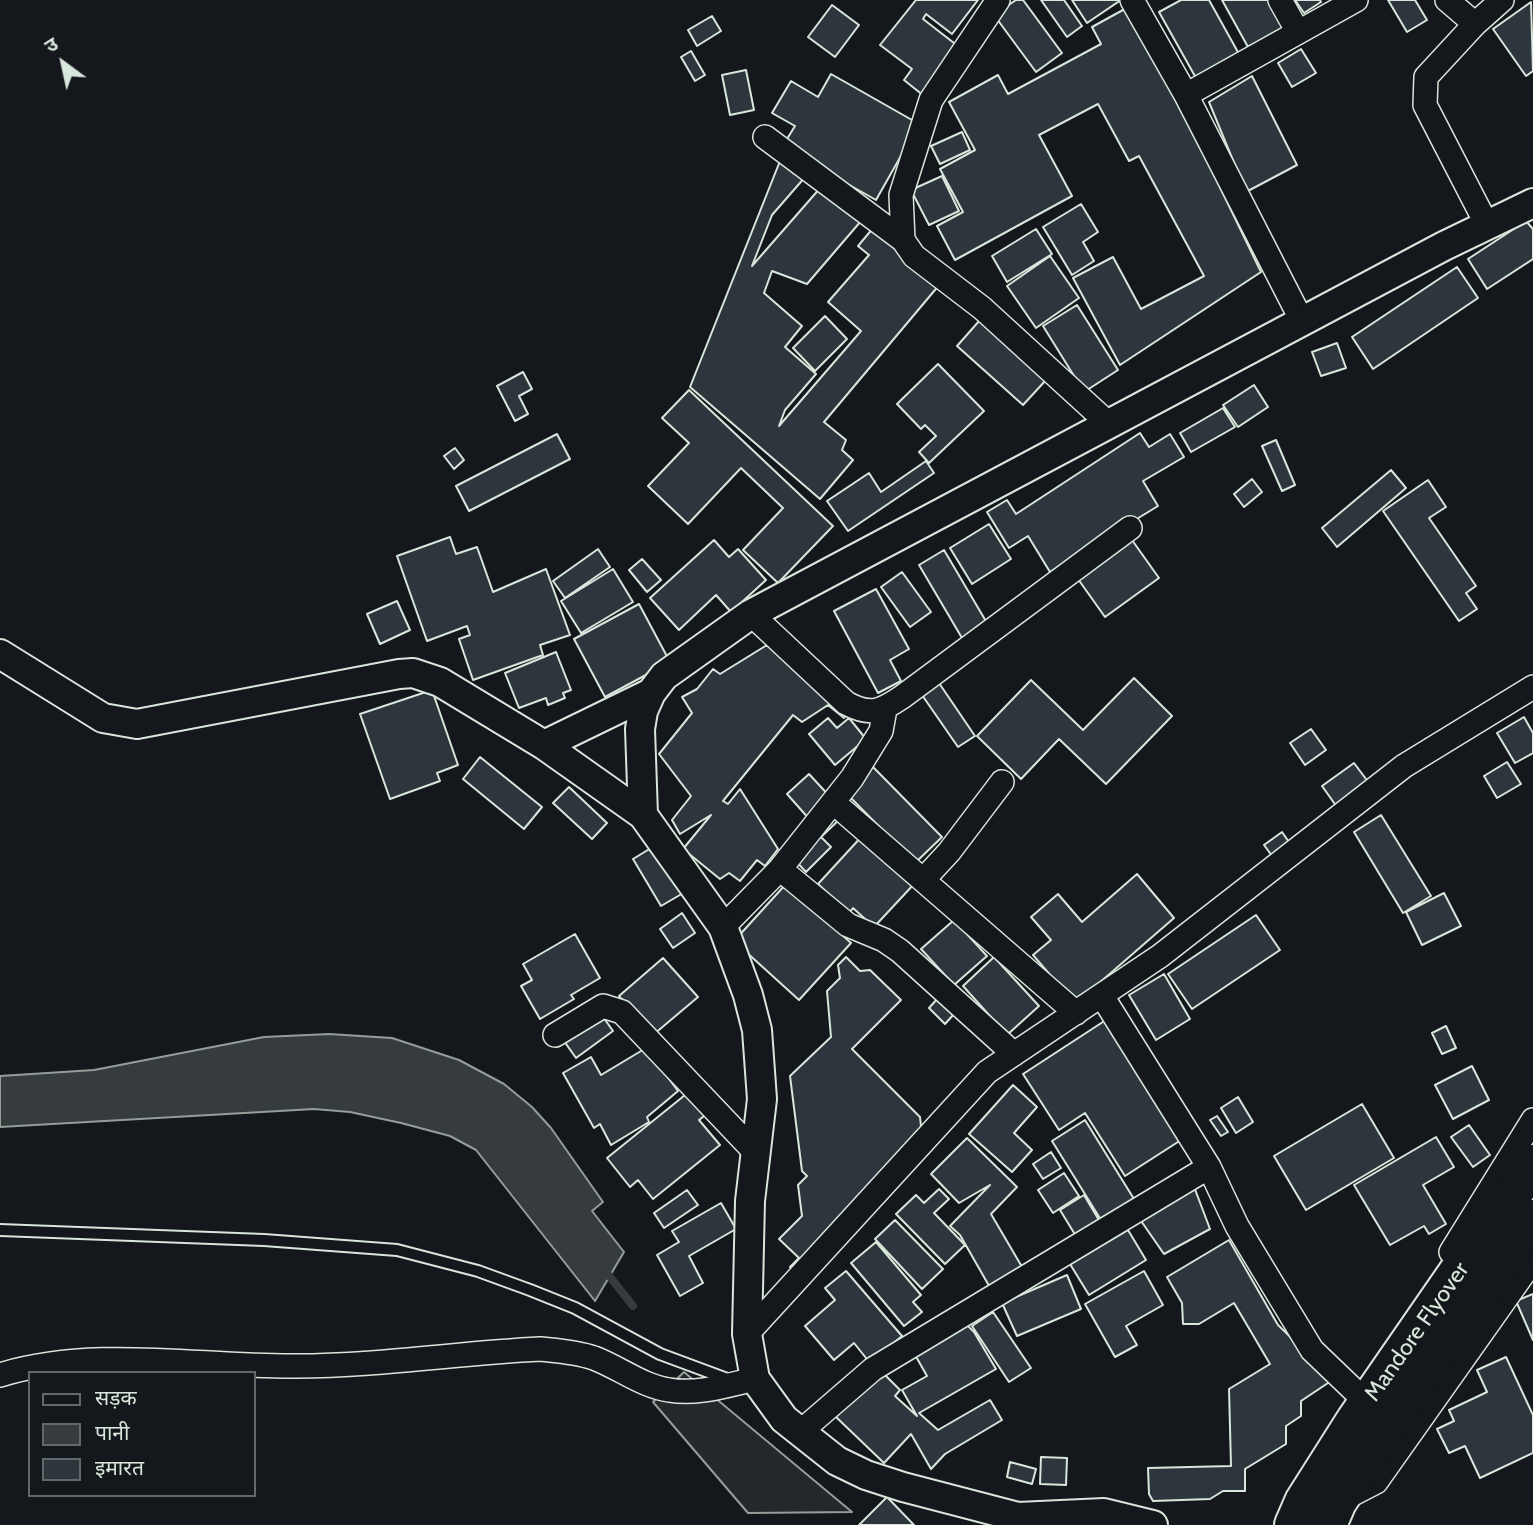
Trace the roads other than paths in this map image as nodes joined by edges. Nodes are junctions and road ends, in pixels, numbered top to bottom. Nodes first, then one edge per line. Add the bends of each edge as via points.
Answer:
1 (998, 0) edge
2 (1132, 0) edge
3 (1280, 0) edge
4 (1356, 0) edge
5 (1447, 0) edge
6 (1502, 0) edge
7 (1475, 24) junction
8 (1298, 33) junction
9 (1186, 95) junction
10 (765, 137) dead end
11 (1533, 203) edge
12 (1487, 225) junction
13 (903, 240) junction
14 (1303, 323) junction
15 (1109, 424) junction
16 (1130, 528) dead end
17 (751, 614) junction
18 (0, 654) edge
19 (1533, 687) edge
20 (651, 692) junction
21 (885, 709) junction
22 (544, 745) junction
23 (1002, 782) dead end
24 (832, 803) junction
25 (643, 815) junction
26 (780, 869) junction
27 (923, 879) junction
28 (723, 928) junction
29 (1102, 996) junction
30 (1076, 1013) junction
31 (555, 1035) dead end
32 (1014, 1054) junction
33 (1533, 1120) edge
34 (755, 1152) junction
35 (1533, 1164) edge
36 (1209, 1167) junction
37 (1533, 1219) edge
38 (0, 1230) edge
39 (1533, 1260) edge
40 (747, 1334) junction
41 (0, 1376) edge
42 (747, 1381) junction
43 (1365, 1417) junction
44 (799, 1433) junction
45 (1315, 1513) edge
46 (1025, 1521) edge
47 (1153, 1525) edge

1 - 13 street via 932,100 901,195
2 - 9 street
3 - 8 street
4 - 8 street
5 - 7 street
6 - 7 street
7 - 12 street via 1426,76 1425,105
8 - 9 street
9 - 14 street
10 - 13 street
11 - 12 street
12 - 14 street
13 - 15 street via 914,256 982,308
14 - 15 street
15 - 17 street
16 - 21 street
17 - 20 street via 680,662
17 - 21 street via 846,704 863,713
18 - 22 street via 103,718 137,724 413,673 440,682
19 - 29 street via 1404,766 1223,909
20 - 22 street
20 - 25 street via 640,729
21 - 24 street via 881,731
22 - 25 street
23 - 27 street
24 - 26 street
24 - 27 street
25 - 28 street
26 - 28 street
26 - 32 street via 848,925 900,951
27 - 30 street
28 - 34 street via 748,995 758,1040 762,1099
29 - 30 street
29 - 36 street
30 - 32 street
31 - 34 street via 603,1006 622,1012
32 - 40 street via 960,1100 925,1144
33 - 43 street
34 - 40 street
35 - 43 highway, Mandore Flyover
36 - 43 street via 1237,1226 1312,1350
36 - 44 street via 873,1369
37 - 43 highway, Mandore Flyover
38 - 42 lane via 397,1250 530,1290 575,1308 660,1354
39 - 45 street via 1376,1482
40 - 42 street
41 - 42 street via 84,1361 298,1366 540,1349 594,1359 670,1390 691,1392
42 - 44 street
43 - 45 highway, Mandore Flyover
44 - 46 street via 837,1461 866,1475
46 - 47 street via 1104,1513

